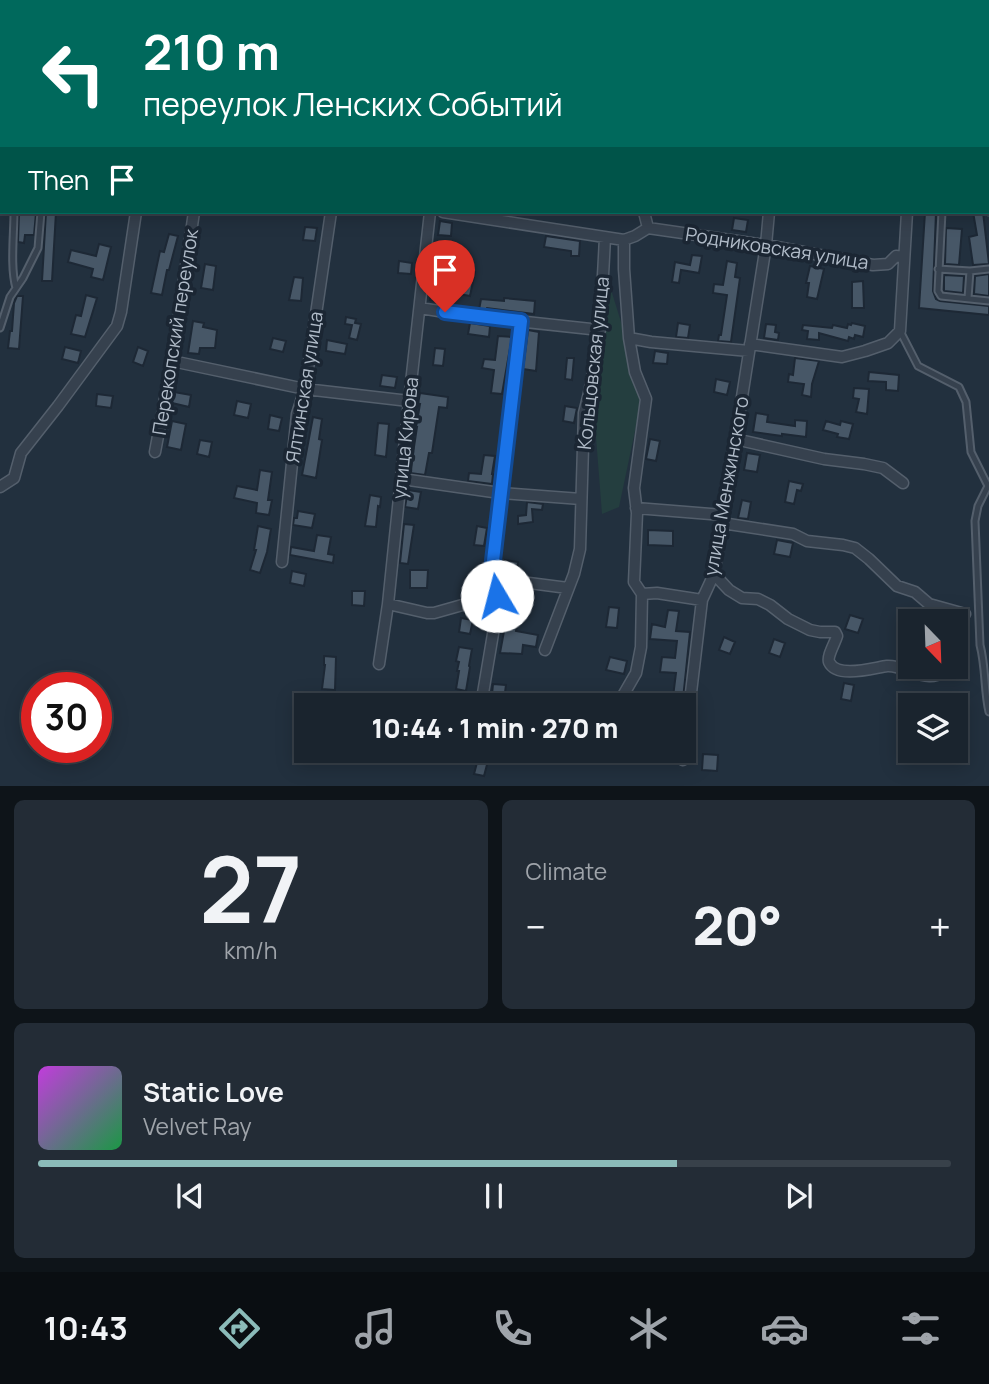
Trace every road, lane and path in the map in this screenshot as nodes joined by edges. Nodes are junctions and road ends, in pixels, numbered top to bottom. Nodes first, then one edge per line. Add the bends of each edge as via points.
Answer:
1 (14, 214) edge
2 (41, 214) edge
3 (136, 214) edge
4 (194, 214) edge
5 (331, 214) edge
6 (430, 214) edge
7 (456, 214) edge
8 (644, 214) edge
9 (769, 214) edge
10 (907, 214) edge
11 (942, 214) edge
12 (648, 228) junction
13 (605, 237) junction
14 (624, 240) junction
15 (766, 245) junction
16 (904, 257) junction
17 (938, 269) junction
18 (989, 270) edge
19 (970, 271) junction
20 (16, 288) junction
21 (968, 298) junction
22 (989, 301) edge
23 (419, 308) junction
24 (521, 321) junction
25 (0, 328) edge
26 (600, 330) junction
27 (900, 331) junction
28 (629, 338) junction
29 (750, 348) junction
30 (172, 361) junction
31 (305, 389) junction
32 (409, 401) junction
33 (735, 439) junction
34 (155, 452) dead end
35 (401, 479) junction
36 (903, 483) dead end
37 (989, 486) edge
38 (0, 487) edge
39 (500, 493) junction
40 (581, 499) junction
41 (636, 508) junction
42 (722, 519) junction
43 (282, 562) dead end
44 (714, 574) junction
45 (491, 578) junction
46 (568, 588) junction
47 (642, 594) junction
48 (702, 600) junction
49 (388, 604) junction
50 (947, 609) edge
51 (545, 650) dead end
52 (379, 664) dead end
53 (898, 668) edge
54 (483, 693) edge
55 (624, 693) edge
56 (691, 693) edge
57 (989, 712) edge

1 - 20 lane
2 - 20 lane via 38,248
3 - 38 street via 117,326 21,453 14,478
4 - 30 street, Перекопский переулок
5 - 31 street, Ялтинская улица
6 - 23 street, улица Кирова
7 - 13 street
8 - 12 street
9 - 15 street, улица Менжинского
10 - 16 street
11 - 17 lane
12 - 14 street
12 - 15 street, Родниковская улица
13 - 14 street
13 - 26 street, Кольцовская улица
14 - 28 street, Кольцовская улица
15 - 16 street, Родниковская улица via 873,265
15 - 29 street, улица Менжинского
16 - 27 street
17 - 19 lane
17 - 21 lane via 941,296
18 - 19 lane
19 - 21 lane
20 - 25 lane
21 - 22 lane
23 - 24 street
23 - 32 street, улица Кирова
24 - 26 street
24 - 39 street
26 - 40 street, Кольцовская улица via 584,413
27 - 29 street via 888,343 842,357
27 - 37 lane via 918,366 959,387 966,402 971,452
28 - 29 street
28 - 41 street, Кольцовская улица via 646,399 634,488
29 - 33 street, улица Менжинского
30 - 31 street
30 - 34 street, Перекопский переулок
31 - 32 street
31 - 43 street, Ялтинская улица via 297,414
32 - 35 street, улица Кирова
33 - 36 street via 883,468
33 - 42 street, улица Менжинского
35 - 39 street
35 - 49 street, улица Кирова
37 - 57 lane via 975,521 979,631
39 - 40 street
39 - 45 street
40 - 46 street, Кольцовская улица via 580,549
41 - 42 street
41 - 47 street, Кольцовская улица via 634,582
42 - 44 street, улица Менжинского
42 - 50 street via 855,548 897,586
44 - 48 street, улица Менжинского
44 - 53 street via 742,598 758,599 810,630 835,632 828,659 837,669
45 - 46 street
45 - 49 street via 473,602 434,613
45 - 54 street via 497,596
46 - 51 street, Кольцовская улица
47 - 48 street
47 - 55 street, Кольцовская улица via 641,647 636,673
48 - 56 street, улица Менжинского
49 - 52 street, улица Кирова

